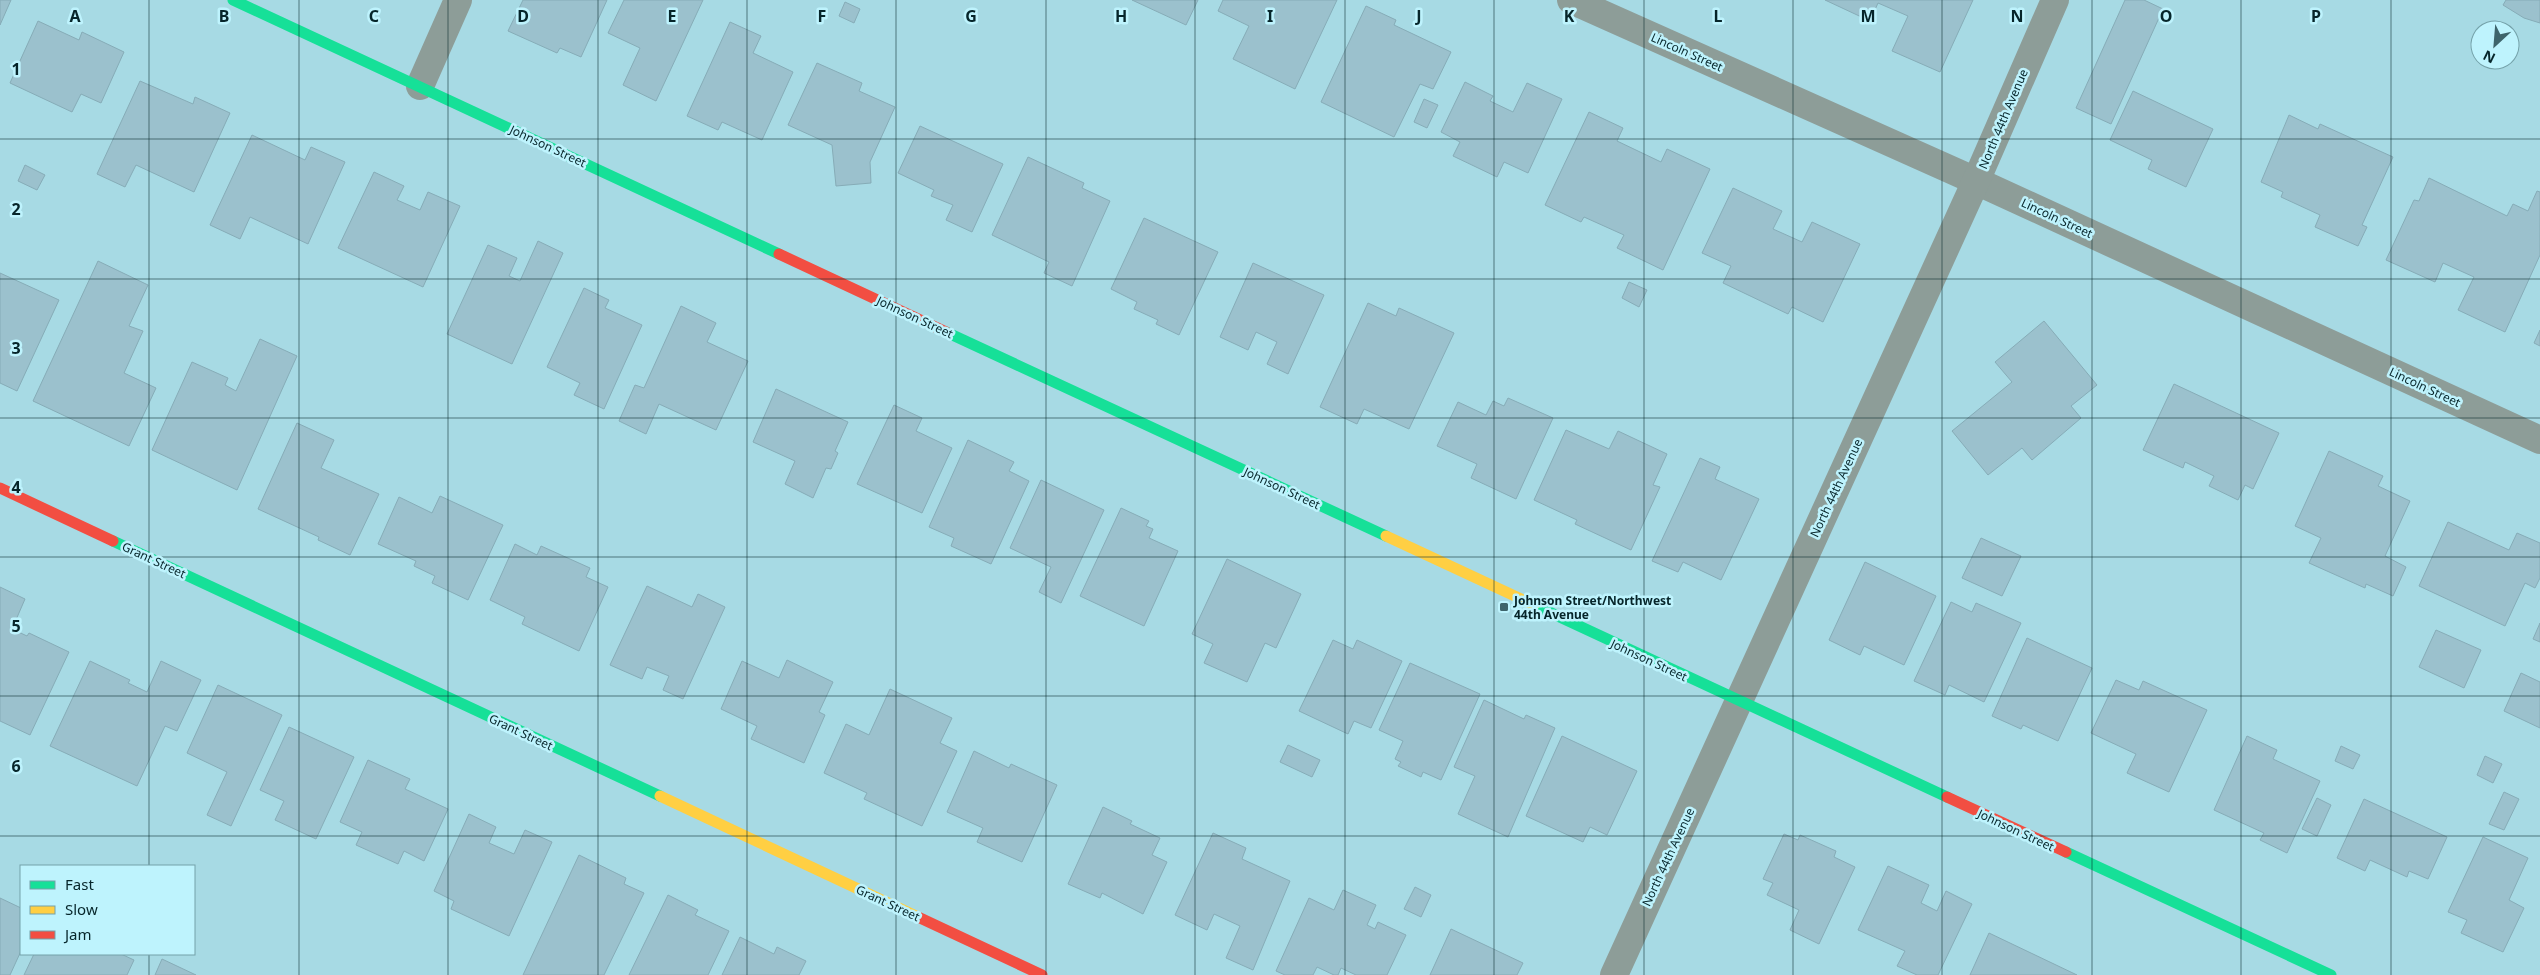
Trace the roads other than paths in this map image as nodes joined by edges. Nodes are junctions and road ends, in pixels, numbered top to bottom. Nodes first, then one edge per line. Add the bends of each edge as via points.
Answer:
1 (234, 0) edge
2 (458, 0) edge
3 (1571, 0) edge
4 (2055, 0) edge
5 (420, 86) junction
6 (1976, 181) junction
7 (2540, 440) edge
8 (0, 488) edge
9 (1739, 701) junction
10 (1042, 975) edge
11 (1614, 975) edge
12 (2331, 975) edge

1 - 5 street, Johnson Street
2 - 5 street
3 - 6 street, Lincoln Street
4 - 6 street, North 44th Avenue
5 - 9 street, Johnson Street
6 - 7 street, Lincoln Street
6 - 9 street, North 44th Avenue
8 - 10 street, Grant Street
9 - 11 street, North 44th Avenue
9 - 12 street, Johnson Street

